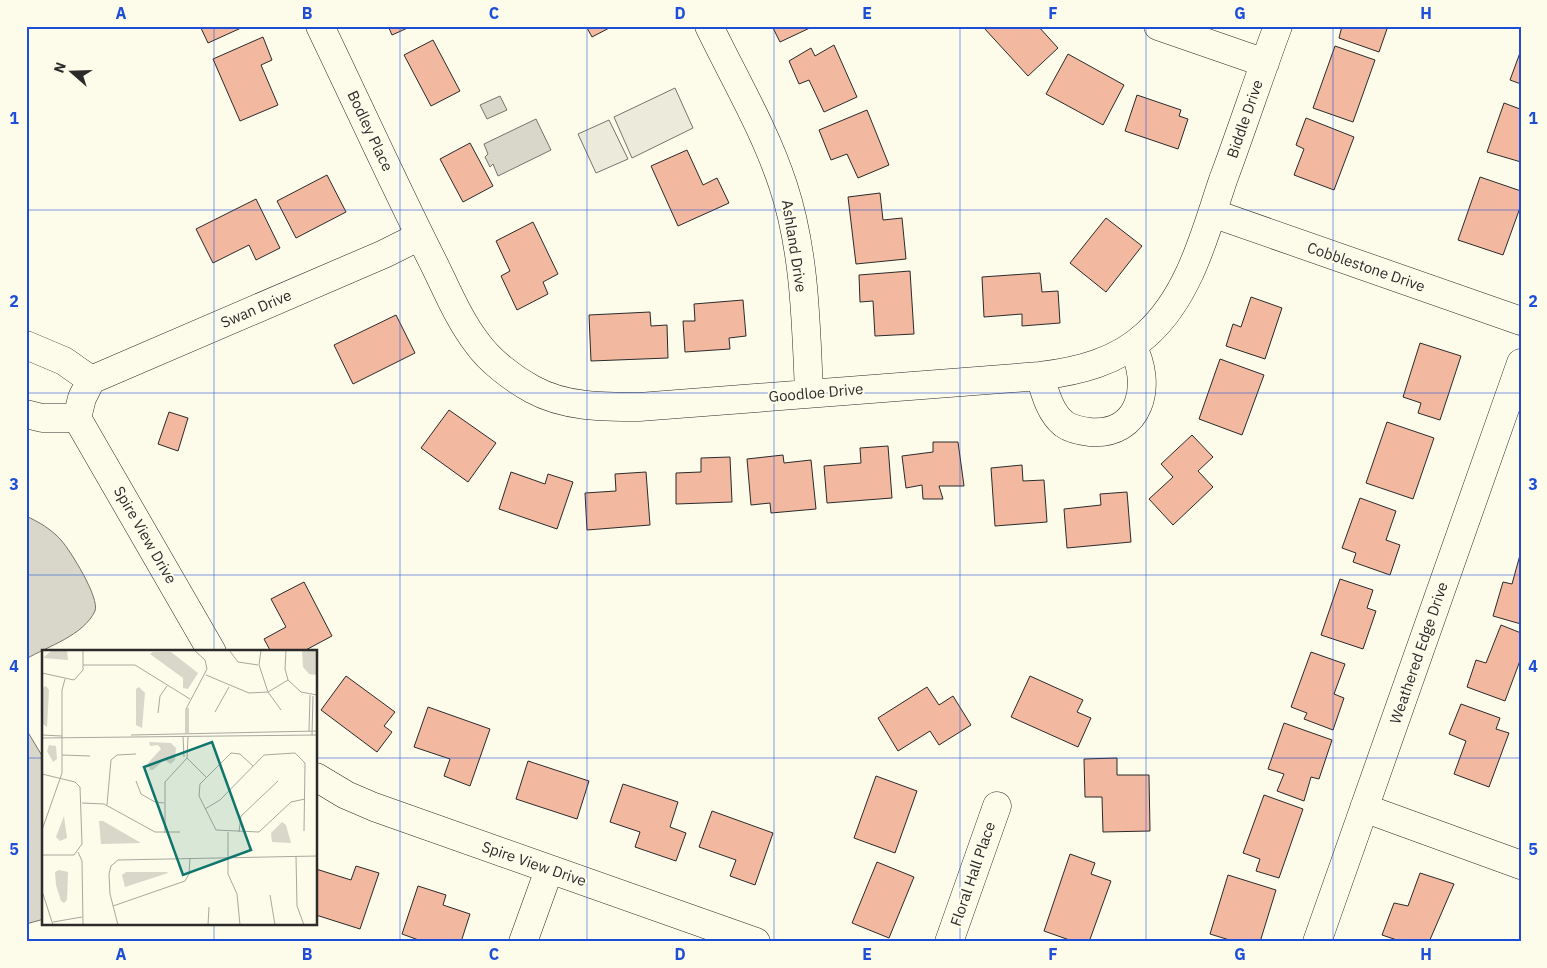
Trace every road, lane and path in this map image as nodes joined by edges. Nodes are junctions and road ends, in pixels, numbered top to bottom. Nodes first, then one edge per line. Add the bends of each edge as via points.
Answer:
1 (320, 26) edge
2 (709, 26) edge
3 (1158, 26) edge
4 (1278, 26) edge
5 (1265, 63) junction
6 (1212, 213) junction
7 (420, 236) junction
8 (1521, 321) edge
9 (26, 345) edge
10 (1132, 346) junction
11 (1521, 363) edge
12 (1040, 376) junction
13 (91, 380) junction
14 (809, 393) junction
15 (26, 414) edge
16 (77, 418) junction
17 (211, 650) edge
18 (318, 777) edge
19 (997, 806) dead end
20 (1364, 808) junction
21 (1521, 864) edge
22 (549, 870) junction
23 (524, 942) edge
24 (756, 942) edge
25 (949, 942) edge
26 (1317, 942) edge

1 - 7 street, Bodley Place
2 - 14 street, Ashland Drive via 773,157 788,205 797,247
3 - 5 street
4 - 5 street, Biddle Drive
5 - 6 street, Biddle Drive
6 - 8 street, Cobblestone Drive
6 - 10 street, Goodloe Drive via 1180,293 1158,324
7 - 13 street, Swan Drive
7 - 14 street, Goodloe Drive via 477,344 532,390 575,404 619,407
9 - 13 street via 64,361
10 - 12 street, Goodloe Drive via 1118,356 1096,364
10 - 12 street via 1143,374 1143,389 1133,415 1109,430 1084,431 1064,424 1049,404
11 - 20 street, Weathered Edge Drive
12 - 14 street, Goodloe Drive
13 - 16 street
15 - 16 street via 42,418
16 - 17 street, Spire View Drive
18 - 22 street, Spire View Drive via 346,795 374,807
19 - 25 street, Floral Hall Place
20 - 21 street
20 - 26 street, Weathered Edge Drive
22 - 23 street
22 - 24 street, Spire View Drive

